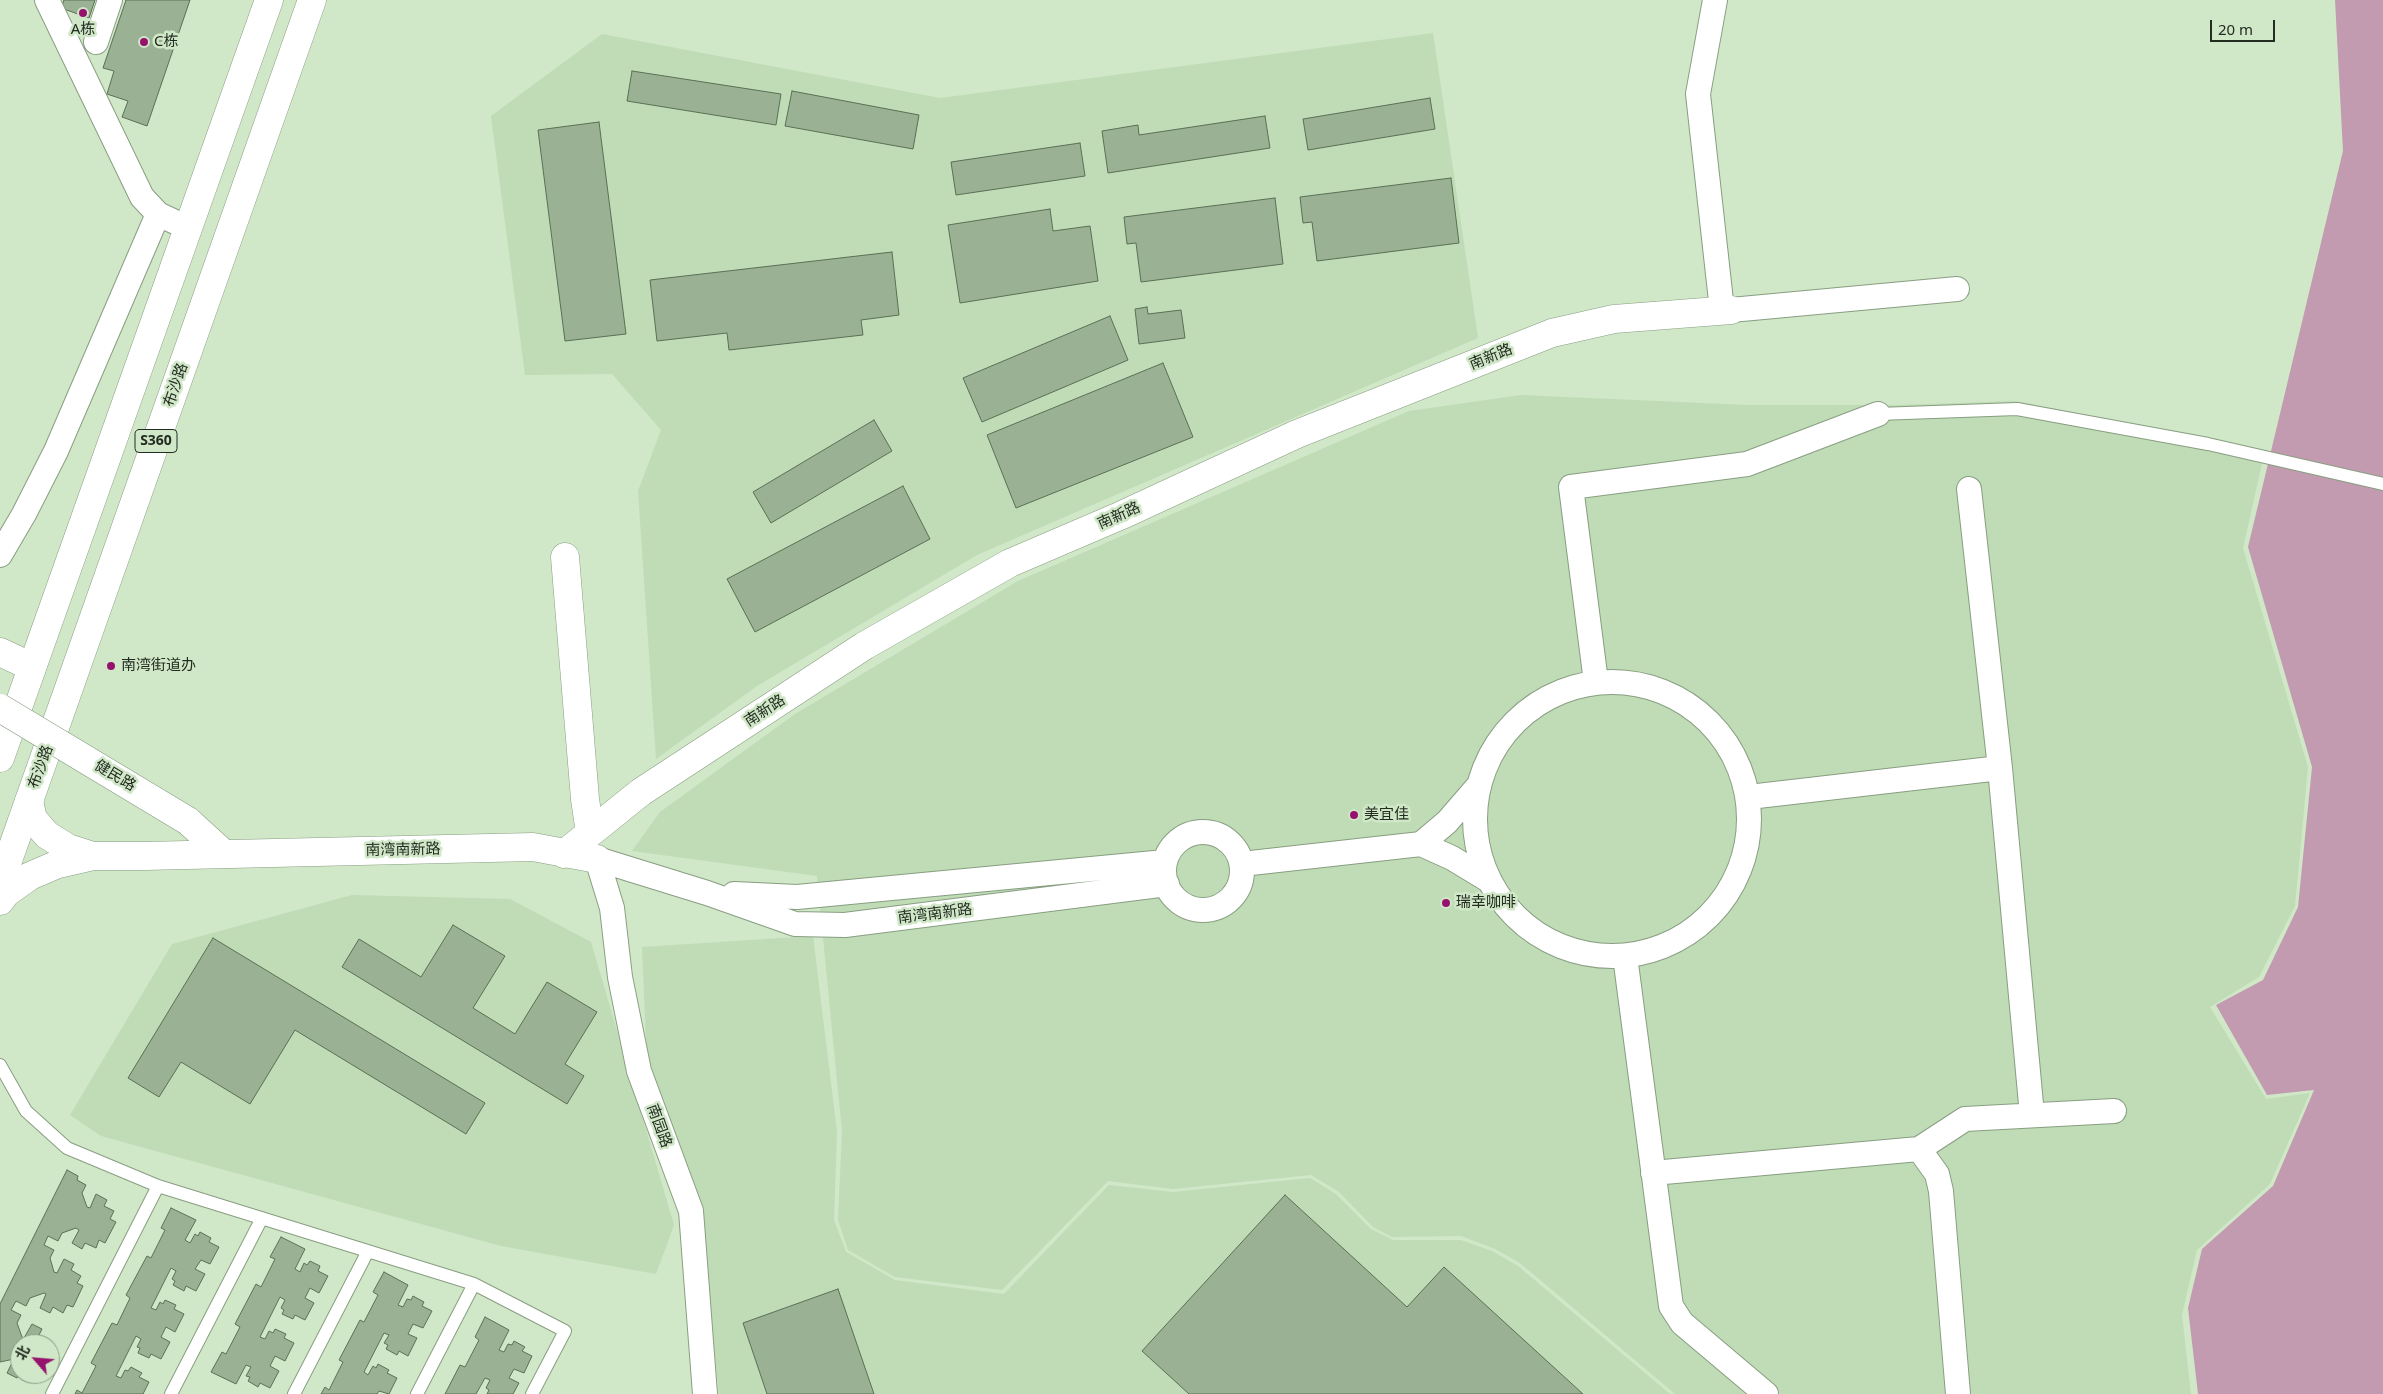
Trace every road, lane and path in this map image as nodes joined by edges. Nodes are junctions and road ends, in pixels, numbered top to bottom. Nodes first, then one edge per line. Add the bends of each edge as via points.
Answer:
1 (47, 0) edge
2 (269, 0) edge
3 (312, 0) edge
4 (1715, 0) edge
5 (112, 9) edge
6 (96, 42) dead end
7 (158, 214) junction
8 (188, 228) junction
9 (1957, 289) dead end
10 (1727, 310) junction
11 (1878, 414) joint
12 (2383, 484) edge
13 (1969, 489) dead end
14 (0, 555) edge
15 (565, 557) dead end
16 (0, 652) edge
17 (32, 667) junction
18 (1596, 682) junction
19 (0, 708) edge
20 (0, 758) edge
21 (2000, 768) junction
22 (1479, 785) junction
23 (1749, 797) junction
24 (29, 801) junction
25 (590, 833) junction
26 (1421, 844) junction
27 (223, 853) junction
28 (564, 854) junction
29 (93, 856) junction
30 (597, 859) junction
31 (1242, 864) junction
32 (1166, 873) junction
33 (1490, 881) junction
34 (0, 883) edge
35 (708, 893) junction
36 (0, 901) edge
37 (1625, 956) junction
38 (0, 1065) edge
39 (2114, 1111) dead end
40 (2032, 1115) junction
41 (1918, 1149) junction
42 (1653, 1173) junction
43 (158, 1186) junction
44 (262, 1218) junction
45 (368, 1251) junction
46 (474, 1284) junction
47 (52, 1394) edge
48 (172, 1394) edge
49 (294, 1394) edge
50 (417, 1394) edge
51 (532, 1394) edge
52 (704, 1394) edge
53 (1766, 1394) edge
54 (1958, 1394) edge

1 - 7 street via 142,197
2 - 8 street, S360
3 - 24 street, 布沙路 / S360
4 - 10 street via 1698,94
5 - 6 street
7 - 8 street
7 - 14 street via 56,451
8 - 17 street, S360
9 - 10 street
10 - 25 street, 南新路 via 1614,319 1552,333 1297,434 1010,563 864,646 641,792
11 - 12 lane via 2017,409 2208,444
11 - 18 street via 1747,464 1572,487
13 - 21 street
15 - 25 street
16 - 17 street
17 - 20 street, S360
18 - 22 street via 1554,694 1518,720 1492,753
18 - 23 street via 1643,684 1666,691 1700,712 1735,755
19 - 27 street, 健民路, bridge via 188,821
21 - 23 street
21 - 40 street
22 - 26 street via 1447,822
22 - 33 street via 1475,807 1476,836
23 - 37 street via 1750,824 1746,848 1739,871 1718,907 1682,938 1652,951
24 - 29 street, 南湾南新路 via 33,819 46,835 68,848
24 - 34 street, 布沙路 / S360
25 - 28 street, 南新路
26 - 31 street
26 - 33 street
27 - 28 street, 南湾南新路 via 534,847
27 - 29 street, 南湾南新路
28 - 30 street, 南湾南新路
29 - 36 street, 南湾南新路 via 58,864 30,876
30 - 35 street, 南湾南新路
30 - 52 street, 南园路 via 612,908 620,977 639,1071 690,1211
31 - 32 street via 1237,852 1222,836 1201,832 1187,835 1170,850
31 - 32 street via 1242,876 1231,898 1204,910 1182,904 1171,894
32 - 35 street, 南湾南新路 via 797,897
32 - 35 street, 南湾南新路 via 845,925 795,924
33 - 37 street via 1516,918 1546,939 1580,953
37 - 42 street
38 - 43 lane via 26,1112 66,1148
39 - 40 street
40 - 41 street via 1965,1119
41 - 42 street
41 - 54 street via 1937,1174 1941,1191
42 - 53 street via 1671,1306 1682,1323
43 - 44 lane
43 - 47 lane
44 - 45 lane
44 - 48 lane
45 - 46 lane
45 - 49 lane
46 - 50 lane
46 - 51 lane via 564,1330

